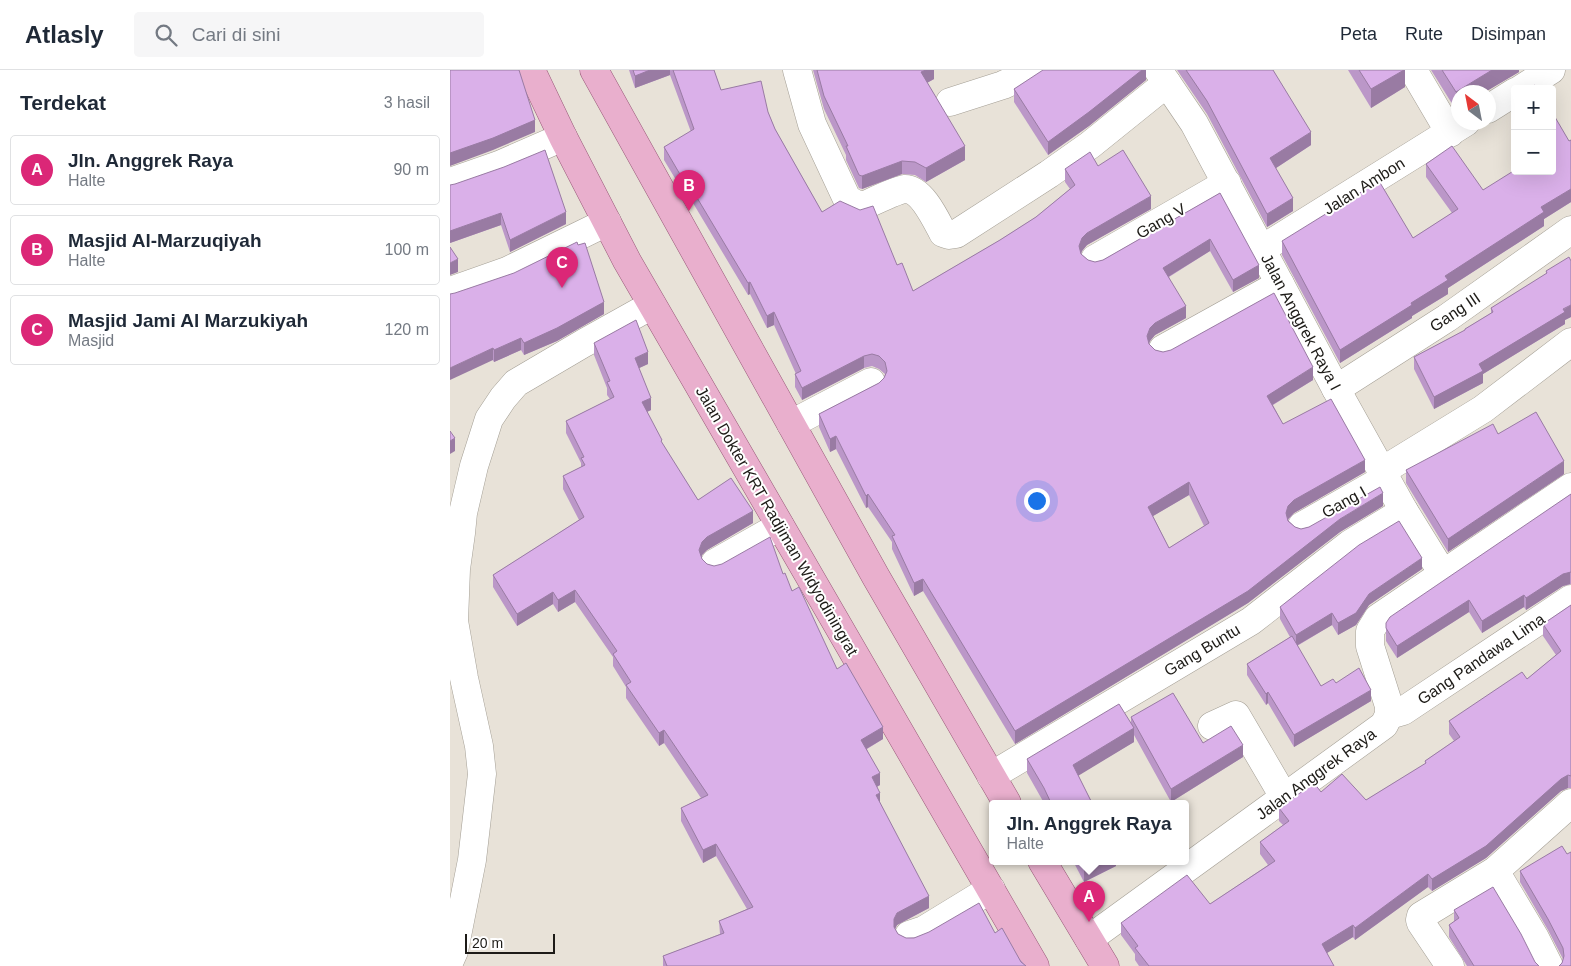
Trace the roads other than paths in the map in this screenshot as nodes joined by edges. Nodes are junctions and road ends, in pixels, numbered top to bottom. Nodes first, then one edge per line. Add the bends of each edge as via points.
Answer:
1 (531, 70) edge
2 (594, 70) edge
3 (797, 70) edge
4 (1035, 70) edge
5 (1413, 70) edge
6 (1551, 70) edge
7 (1162, 76) edge
8 (1527, 85) edge
9 (1511, 95) edge
10 (950, 102) dead end
11 (1496, 104) edge
12 (1451, 119) edge
13 (1455, 130) edge
14 (563, 137) junction
15 (450, 182) edge
16 (1227, 183) junction
17 (607, 222) junction
18 (1571, 230) edge
19 (1262, 249) junction
20 (1095, 259) dead end
21 (1280, 284) junction
22 (450, 291) edge
23 (652, 305) junction
24 (1571, 342) edge
25 (1164, 349) dead end
26 (871, 382) dead end
27 (1336, 389) junction
28 (791, 424) junction
29 (1384, 475) junction
30 (1571, 487) edge
31 (1404, 511) junction
32 (780, 526) junction
33 (1302, 526) dead end
34 (455, 536) edge
35 (714, 563) dead end
36 (1443, 574) junction
37 (1571, 599) edge
38 (1389, 716) junction
39 (1212, 726) dead end
40 (991, 776) junction
41 (1284, 797) junction
42 (1005, 800) edge
43 (1571, 803) edge
44 (1044, 865) edge
45 (1495, 871) junction
46 (991, 889) junction
47 (909, 935) dead end
48 (1089, 938) junction
49 (450, 960) edge
50 (1035, 966) edge
51 (1105, 966) edge
52 (1450, 966) edge
53 (1549, 966) edge

1 - 14 main road, Jalan Dokter KRT Radjiman Widyodiningrat
2 - 28 main road
3 - 7 street via 812,124 848,199 861,208 904,189 913,191 922,197 943,233 949,235 956,234 1090,145
4 - 10 street via 1003,85
5 - 12 street
6 - 8 street
7 - 16 street, Jalan Anggrek Raya I via 1194,123
9 - 11 street
13 - 19 street, Jalan Ambon
14 - 15 street
14 - 17 main road, Jalan Dokter KRT Radjiman Widyodiningrat
16 - 19 street, Jalan Anggrek Raya I
16 - 20 street, Gang V
17 - 22 street via 507,271
17 - 23 main road, Jalan Dokter KRT Radjiman Widyodiningrat
18 - 27 street, Gang III via 1447,318
19 - 21 street, Jalan Anggrek Raya I
21 - 25 street
21 - 27 street, Jalan Anggrek Raya I
23 - 32 main road, Jalan Dokter KRT Radjiman Widyodiningrat
23 - 34 street via 516,383 502,398 489,419
24 - 29 street, Gang I via 1483,409
26 - 28 street
27 - 29 street, Jalan Anggrek Raya I
28 - 40 main road
29 - 31 street, Jalan Anggrek Raya I
29 - 33 street, Gang I
30 - 36 street, Jalan Anggrek Raya
31 - 36 street, Jalan Anggrek Raya I
31 - 40 street, Gang Buntu via 1350,544 1251,621
32 - 35 street
32 - 46 main road, Jalan Dokter KRT Radjiman Widyodiningrat
34 - 49 street via 454,621 482,774 472,860
36 - 38 street, Jalan Anggrek Raya via 1378,618 1370,631 1370,646 1389,706
37 - 38 street, Gang Pandawa Lima via 1403,711
38 - 41 street, Jalan Anggrek Raya via 1384,725
39 - 41 street via 1236,715
40 - 42 main road
41 - 48 street, Jalan Anggrek Raya
43 - 45 street
44 - 48 main road
45 - 52 street via 1421,916 1421,923
45 - 53 street
46 - 47 street via 924,930
46 - 50 main road, Jalan Dokter KRT Radjiman Widyodiningrat
48 - 51 main road

